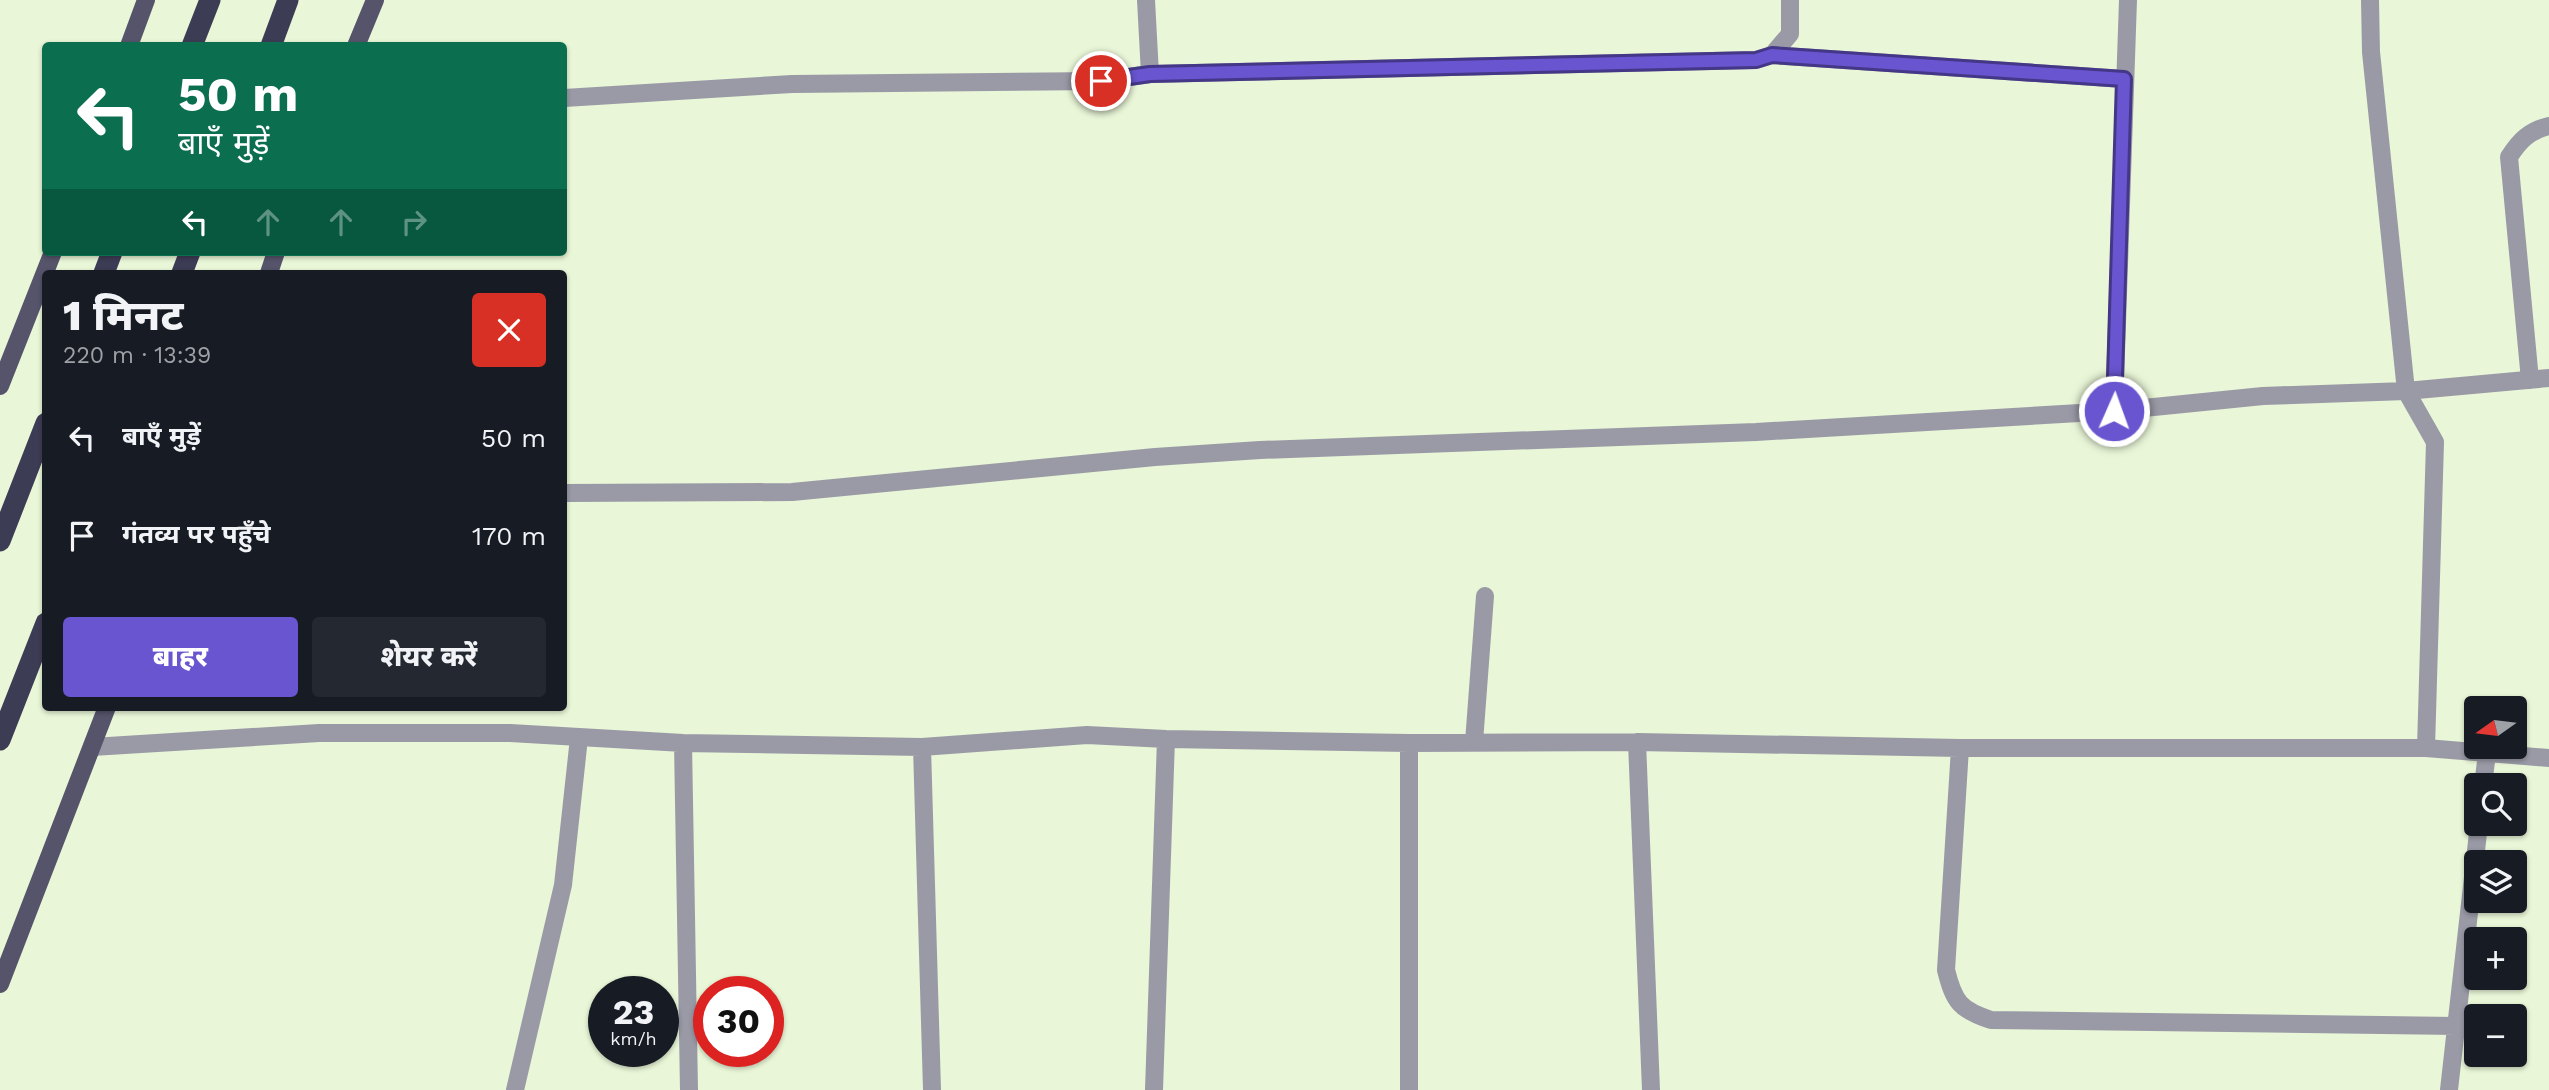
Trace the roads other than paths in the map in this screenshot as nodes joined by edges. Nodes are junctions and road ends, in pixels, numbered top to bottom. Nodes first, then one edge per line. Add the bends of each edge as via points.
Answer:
1 (146, 0) edge
2 (210, 0) edge
3 (288, 0) edge
4 (374, 0) edge
5 (1146, 0) edge
6 (1790, 0) edge
7 (2128, 0) edge
8 (2371, 0) edge
9 (130, 42) edge
10 (194, 42) edge
11 (272, 42) edge
12 (358, 42) edge
13 (1772, 55) junction
14 (1150, 74) junction
15 (2124, 79) junction
16 (567, 98) edge
17 (2549, 126) edge
18 (42, 280) edge
19 (2549, 378) edge
20 (2530, 380) junction
21 (0, 386) edge
22 (2406, 391) junction
23 (2114, 411) junction
24 (42, 434) edge
25 (567, 493) edge
26 (0, 541) edge
27 (1485, 596) dead end
28 (42, 633) edge
29 (106, 711) edge
30 (579, 738) junction
31 (1166, 739) junction
32 (0, 740) edge
33 (1474, 742) junction
34 (1637, 742) junction
35 (683, 743) junction
36 (1409, 743) junction
37 (92, 747) junction
38 (922, 747) junction
39 (1960, 748) junction
40 (2426, 748) junction
41 (2464, 751) edge
42 (2527, 756) edge
43 (2549, 758) edge
44 (2478, 836) edge
45 (0, 984) edge
46 (2457, 1027) junction
47 (515, 1090) edge
48 (689, 1090) edge
49 (932, 1090) edge
50 (1154, 1090) edge
51 (1409, 1090) edge
52 (1651, 1090) edge
53 (2449, 1090) edge

1 - 9 main road
2 - 10 highway
3 - 11 highway
4 - 12 main road
5 - 14 street
6 - 13 street via 1790,34
7 - 15 street
8 - 22 street via 2371,52
13 - 14 street via 1756,60
13 - 15 street
14 - 16 street via 1101,81 792,84
15 - 23 street
17 - 20 street via 2520,139 2509,157
18 - 21 main road
19 - 20 street
20 - 22 street
22 - 23 street via 2263,396
22 - 40 street via 2435,442
23 - 25 street via 1756,432 1260,450 792,492
24 - 26 highway
27 - 33 street
28 - 32 highway
29 - 37 main road
30 - 35 street
30 - 37 street via 510,733 319,733
30 - 47 street via 563,885
31 - 36 street
31 - 38 street via 1087,735
31 - 50 street
33 - 34 street
33 - 36 street
34 - 39 street
34 - 52 street
35 - 38 street
35 - 48 street
36 - 51 street
37 - 45 main road
38 - 49 street
39 - 40 street
39 - 46 street via 1947,971 1961,1007 1973,1014 1992,1020
40 - 41 street
42 - 43 street
44 - 46 street
46 - 53 street

